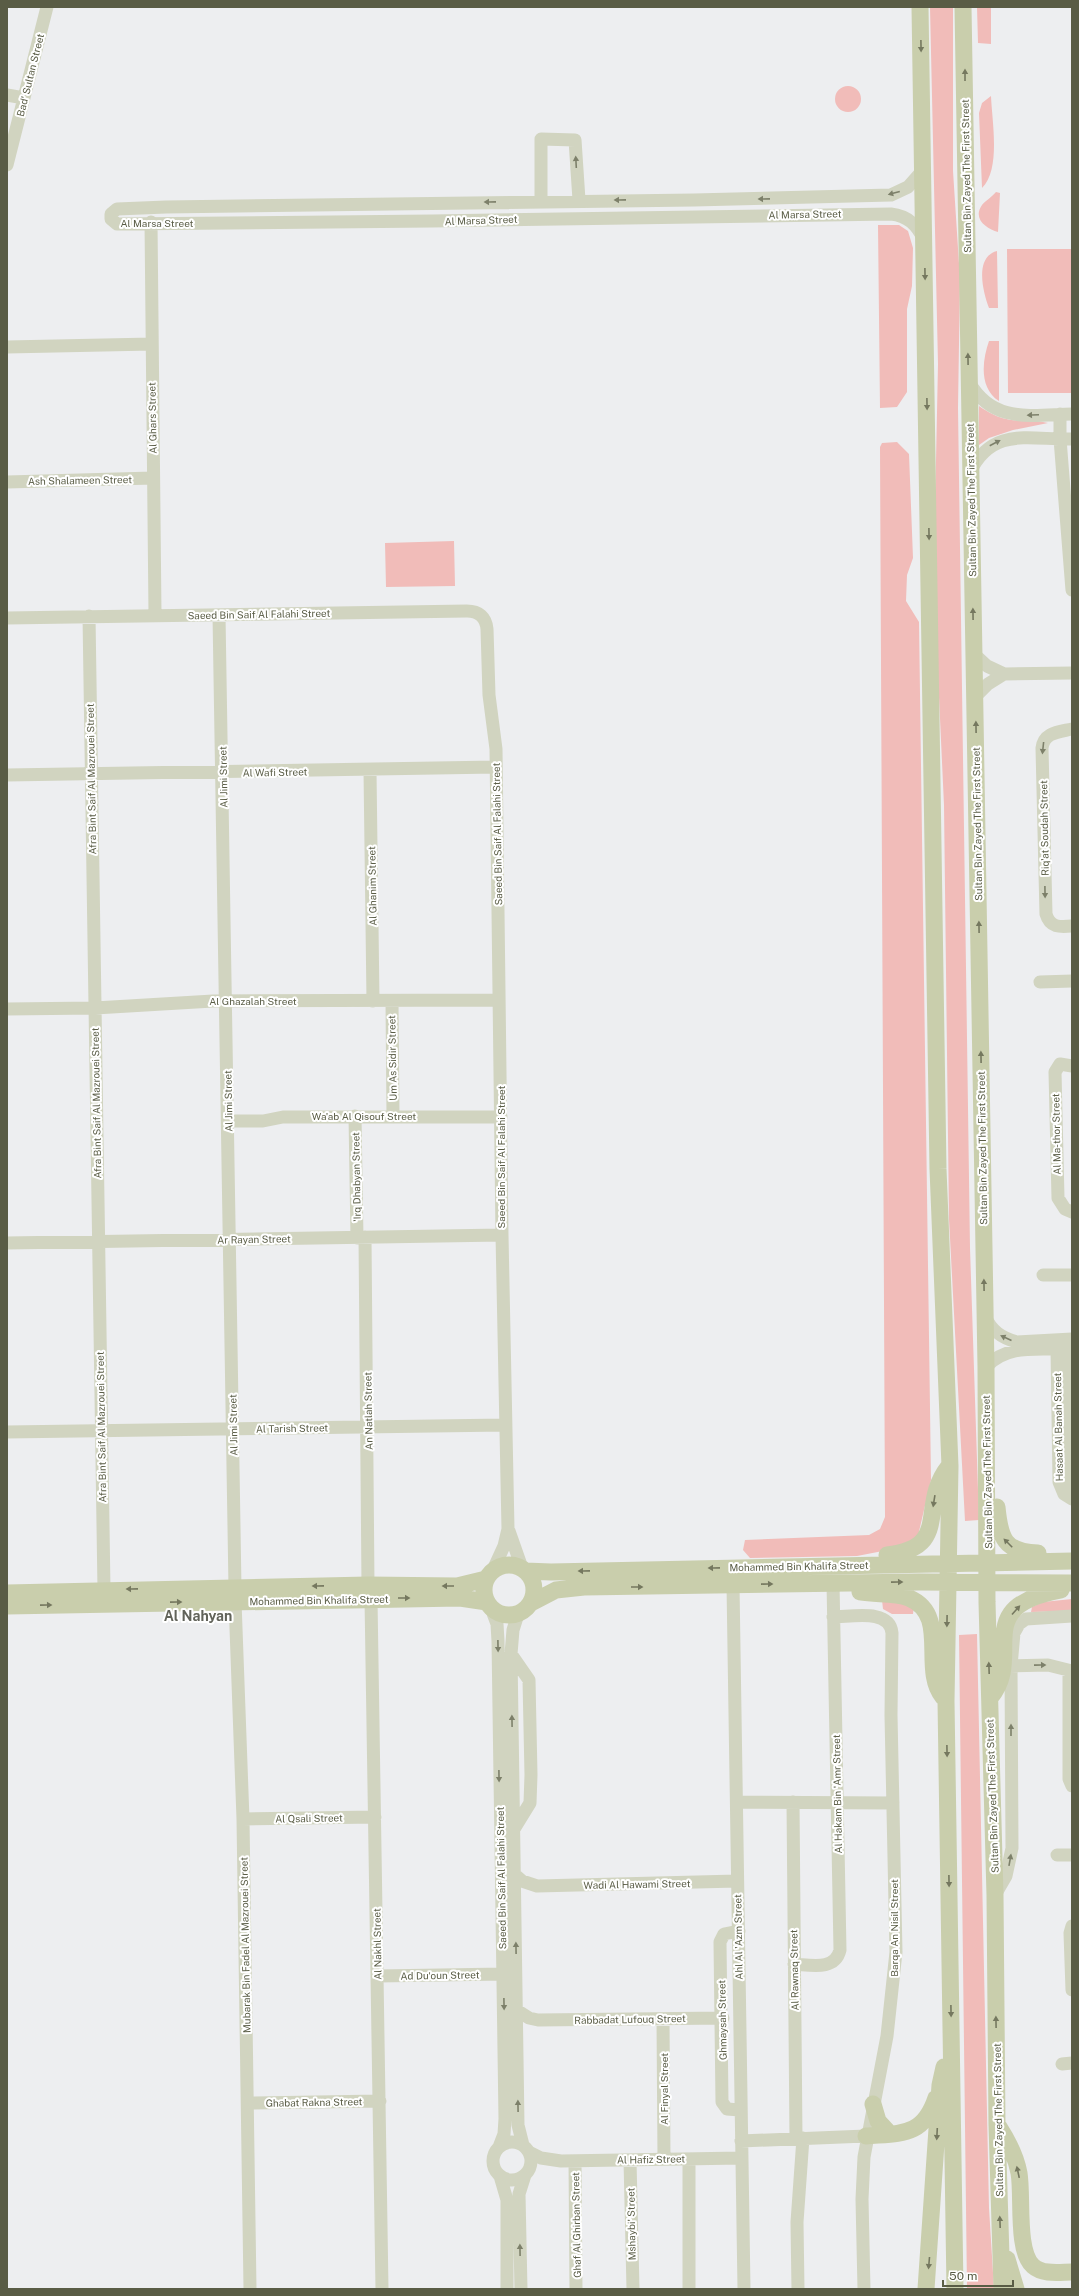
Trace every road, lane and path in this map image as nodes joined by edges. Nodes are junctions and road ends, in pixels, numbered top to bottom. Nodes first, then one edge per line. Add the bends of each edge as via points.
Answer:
1 (47, 7) edge
2 (920, 7) edge
3 (963, 7) edge
4 (7, 95) edge
5 (24, 98) junction
6 (7, 165) edge
7 (923, 170) junction
8 (812, 198) junction
9 (579, 200) junction
10 (642, 200) junction
11 (694, 200) junction
12 (541, 201) junction
13 (428, 203) junction
14 (812, 214) junction
15 (694, 216) junction
16 (642, 217) junction
17 (151, 222) junction
18 (385, 222) junction
19 (925, 242) junction
20 (152, 344) junction
21 (7, 346) edge
22 (968, 382) junction
23 (1066, 414) edge
24 (1066, 439) edge
25 (970, 472) junction
26 (153, 478) junction
27 (7, 482) edge
28 (1072, 590) edge
29 (155, 614) junction
30 (220, 615) junction
31 (89, 616) junction
32 (7, 618) edge
33 (973, 654) junction
34 (1072, 673) edge
35 (1004, 674) junction
36 (975, 697) junction
37 (1072, 729) edge
38 (496, 767) junction
39 (370, 771) junction
40 (223, 773) junction
41 (91, 774) junction
42 (7, 775) edge
43 (1072, 926) edge
44 (1072, 981) edge
45 (1040, 982) dead end
46 (499, 1000) junction
47 (226, 1001) junction
48 (373, 1001) junction
49 (392, 1001) junction
50 (95, 1008) junction
51 (7, 1009) edge
52 (1072, 1066) edge
53 (393, 1115) junction
54 (355, 1116) junction
55 (501, 1117) junction
56 (228, 1121) junction
57 (1072, 1212) edge
58 (502, 1235) junction
59 (361, 1237) junction
60 (230, 1240) junction
61 (99, 1241) junction
62 (7, 1243) edge
63 (1043, 1276) dead end
64 (1072, 1276) edge
65 (984, 1315) junction
66 (1067, 1347) edge
67 (986, 1367) junction
68 (505, 1425) junction
69 (368, 1427) junction
70 (233, 1429) junction
71 (102, 1431) junction
72 (7, 1432) edge
73 (950, 1466) junction
74 (986, 1470) junction
75 (1072, 1489) edge
76 (1072, 1499) edge
77 (508, 1529) junction
78 (1072, 1554) edge
79 (1025, 1561) junction
80 (1072, 1561) edge
81 (949, 1562) junction
82 (988, 1562) junction
83 (833, 1565) junction
84 (523, 1570) junction
85 (490, 1574) junction
86 (948, 1582) junction
87 (987, 1582) junction
88 (1072, 1582) edge
89 (833, 1583) junction
90 (1024, 1583) junction
91 (733, 1585) junction
92 (1072, 1588) edge
93 (104, 1590) junction
94 (369, 1592) junction
95 (7, 1593) edge
96 (235, 1594) junction
97 (531, 1603) junction
98 (489, 1605) junction
99 (7, 1606) edge
100 (518, 1614) junction
101 (1072, 1616) edge
102 (833, 1617) junction
103 (511, 1654) junction
104 (1011, 1666) junction
105 (1070, 1671) edge
106 (990, 1698) junction
107 (946, 1701) junction
108 (1072, 1786) edge
109 (737, 1802) junction
110 (793, 1802) junction
111 (837, 1803) junction
112 (893, 1803) junction
113 (375, 1817) junction
114 (243, 1819) junction
115 (514, 1830) junction
116 (1058, 1855) dead end
117 (1072, 1855) edge
118 (514, 1874) junction
119 (737, 1882) junction
120 (538, 1886) junction
121 (995, 1895) junction
122 (515, 1898) junction
123 (1072, 1926) edge
124 (739, 1931) junction
125 (794, 1964) junction
126 (503, 1974) junction
127 (378, 1976) junction
128 (1072, 1990) edge
129 (518, 2011) junction
130 (723, 2018) junction
131 (663, 2019) junction
132 (538, 2020) junction
133 (517, 2032) junction
134 (951, 2040) junction
135 (940, 2085) junction
136 (380, 2101) junction
137 (248, 2103) junction
138 (873, 2104) junction
139 (740, 2110) junction
140 (997, 2125) junction
141 (890, 2134) junction
142 (866, 2136) junction
143 (800, 2138) junction
144 (741, 2141) junction
145 (499, 2147) junction
146 (526, 2149) junction
147 (741, 2158) junction
148 (664, 2159) junction
149 (689, 2159) junction
150 (630, 2160) junction
151 (561, 2161) junction
152 (575, 2161) junction
153 (526, 2174) junction
154 (500, 2176) junction
155 (1001, 2246) junction
156 (1072, 2272) edge
157 (250, 2289) edge
158 (382, 2289) edge
159 (507, 2289) edge
160 (521, 2289) edge
161 (576, 2289) edge
162 (633, 2289) edge
163 (689, 2289) edge
164 (744, 2289) edge
165 (798, 2289) edge
166 (864, 2289) edge
167 (926, 2289) edge
168 (955, 2289) edge
169 (1002, 2289) edge
170 (1016, 2289) edge

1 - 5 street, Bad' Sultan Street
2 -> 7 main road
22 -> 3 main road, Sultan Bin Zayed The First Street
4 - 5 street
5 - 6 street, Bad' Sultan Street
7 -> 8 street, Al Marsa Street via 908,187 891,195
7 - 19 main road
8 -> 11 street, Al Marsa Street
8 - 14 street
10 -> 9 street, Al Marsa Street
9 - 12 street, Al Marsa Street
9 -> 12 street via 575,140 541,140
10 - 11 street, Al Marsa Street
10 - 16 street
11 - 15 street
12 -> 13 street, Al Marsa Street
13 - 17 street, Al Marsa Street via 166,207 116,209 111,214 113,222 117,224
13 - 18 street via 423,208 386,209
14 - 15 street, Al Marsa Street
14 - 19 street, Al Marsa Street via 897,214 913,223
15 - 16 street, Al Marsa Street
16 - 18 street, Al Marsa Street
17 - 18 street, Al Marsa Street
17 - 20 street, Al Ghars Street
19 -> 73 main road via 938,1169
20 - 21 street
20 - 26 street, Al Ghars Street
23 -> 22 street via 1003,413 982,401
22 - 25 main road, Sultan Bin Zayed The First Street
23 - 24 street
25 -> 24 street via 980,455 1001,440
24 - 28 street
33 -> 25 main road, Sultan Bin Zayed The First Street
26 - 27 street, Ash Shalameen Street
26 - 29 street, Al Ghars Street
29 - 30 street, Saeed Bin Saif Al Falahi Street
29 - 31 street, Saeed Bin Saif Al Falahi Street
30 - 38 street, Saeed Bin Saif Al Falahi Street via 470,611 481,615 487,629 489,695
30 - 40 street, Al Jimi Street
31 - 32 street, Saeed Bin Saif Al Falahi Street
31 - 41 street, Afra Bint Saif Al Mazrouei Street
33 - 35 street via 987,666
33 - 36 main road, Sultan Bin Zayed The First Street
34 - 35 street
35 - 36 street via 988,684
65 -> 36 main road, Sultan Bin Zayed The First Street
37 -> 43 street, Riq'at Soudah Street via 1049,735 1042,748 1046,914 1055,926
38 - 39 street, Al Wafi Street
38 - 46 street, Saeed Bin Saif Al Falahi Street
39 - 40 street, Al Wafi Street
39 - 48 street, Al Ghanim Street
40 - 41 street, Al Wafi Street
40 - 47 street, Al Jimi Street
41 - 42 street, Al Wafi Street
41 - 50 street, Afra Bint Saif Al Mazrouei Street
44 - 45 street
46 - 49 street, Al Ghazalah Street
46 - 55 street, Saeed Bin Saif Al Falahi Street
47 - 48 street, Al Ghazalah Street
47 - 50 street, Al Ghazalah Street
47 - 56 street, Al Jimi Street
48 - 49 street, Al Ghazalah Street
49 - 53 street, Um As Sidir Street
50 - 51 street, Al Ghazalah Street
50 - 61 street, Afra Bint Saif Al Mazrouei Street
52 - 57 street, Al Ma-thor Street via 1060,1064 1055,1069 1055,1075 1058,1198 1065,1209
53 - 54 street, Wa'ab Al Qisouf Street
53 - 55 street, Wa'ab Al Qisouf Street
54 - 56 street, Wa'ab Al Qisouf Street
54 - 59 street, 'Irq Dhabyan Street
55 - 58 street, Saeed Bin Saif Al Falahi Street
56 - 60 street, Al Jimi Street
58 - 59 street, Ar Rayan Street
58 - 68 street, Saeed Bin Saif Al Falahi Street
59 - 60 street, Ar Rayan Street
59 - 69 street, An Natlah Street
60 - 61 street, Ar Rayan Street
60 - 70 street, Al Jimi Street
61 - 62 street, Ar Rayan Street
61 - 71 street, Afra Bint Saif Al Mazrouei Street
63 - 64 street
66 -> 65 street via 1009,1340 997,1333
65 - 67 main road, Sultan Bin Zayed The First Street
66 - 67 street via 1008,1352
66 - 75 street, Hasaat Al Banah Street
66 - 76 street, Hasaat Al Banah Street via 1059,1482 1064,1494
67 - 74 main road, Sultan Bin Zayed The First Street
68 - 69 street, Al Tarish Street
68 - 77 street, Saeed Bin Saif Al Falahi Street
69 - 70 street, Al Tarish Street
69 - 94 street, An Natlah Street
70 - 71 street, Al Tarish Street
70 - 96 street, Al Jimi Street
71 - 72 street, Al Tarish Street
71 - 93 street, Afra Bint Saif Al Mazrouei Street
73 - 81 main road
73 -> 83 main road via 936,1486 929,1530 921,1543 908,1552 854,1559
78 -> 74 main road via 1022,1552 1010,1546 1000,1531 994,1486
74 - 82 main road, Sultan Bin Zayed The First Street
77 - 84 street, Saeed Bin Saif Al Falahi Street
77 - 85 street, Saeed Bin Saif Al Falahi Street via 504,1546
79 - 80 main road, Mohammed Bin Khalifa Street
79 - 82 main road, Mohammed Bin Khalifa Street
79 - 90 main road via 1019,1566 1017,1574
81 - 82 main road, Mohammed Bin Khalifa Street
81 - 83 main road, Mohammed Bin Khalifa Street
81 - 86 main road
82 - 87 main road, Sultan Bin Zayed The First Street
83 -> 84 main road, Mohammed Bin Khalifa Street
84 - 85 main road via 507,1565
84 - 97 main road via 533,1582
85 -> 94 main road, Mohammed Bin Khalifa Street via 460,1586
85 - 98 main road via 484,1591
86 - 87 main road, Mohammed Bin Khalifa Street
89 -> 86 main road, Mohammed Bin Khalifa Street
86 -> 107 main road
87 - 90 main road, Mohammed Bin Khalifa Street
106 -> 87 main road, Sultan Bin Zayed The First Street
88 - 90 main road, Mohammed Bin Khalifa Street
91 -> 89 main road, Mohammed Bin Khalifa Street
89 - 102 street, Al Hakam Bin 'Amr Street
89 - 107 main road via 858,1591 903,1596 920,1606 930,1620 935,1680
97 -> 91 main road, Mohammed Bin Khalifa Street via 547,1593 566,1588
91 - 109 street, Ahl Al 'Azm Street
106 -> 92 main road via 1001,1677 1003,1634 1011,1614 1020,1604 1034,1596
93 - 95 main road, Mohammed Bin Khalifa Street
96 -> 93 main road, Mohammed Bin Khalifa Street
94 - 96 main road, Mohammed Bin Khalifa Street
94 -> 98 main road, Mohammed Bin Khalifa Street via 460,1598
94 - 113 street, Al Nakhl Street
99 -> 96 main road, Mohammed Bin Khalifa Street
96 - 114 street, Mubarak Bin Fadel Al Mazrouei Street
97 - 100 main road
98 - 100 main road via 499,1613
98 -> 126 street, Saeed Bin Saif Al Falahi Street via 497,1624 498,1641
100 - 103 street, Saeed Bin Saif Al Falahi Street via 512,1630
101 - 104 street via 1031,1618 1019,1624 1014,1633
102 - 111 street, Al Hakam Bin 'Amr Street
102 - 112 street, Barqa An Nisil Street via 878,1617 886,1620 892,1628
115 -> 103 street, Saeed Bin Saif Al Falahi Street
103 - 115 street, Saeed Bin Saif Al Falahi Street via 530,1680 530,1803
104 -> 105 street via 1048,1665
121 -> 104 street via 1006,1876 1012,1848
105 - 108 street via 1069,1779
106 - 121 main road, Sultan Bin Zayed The First Street
107 -> 134 main road
109 - 110 street
109 - 119 street, Ahl Al 'Azm Street
110 - 111 street
110 - 125 street, Al Rawnaq Street
111 - 112 street
111 - 125 street, Al Hakam Bin 'Amr Street via 839,1955 828,1965
112 - 138 street, Barqa An Nisil Street via 895,1973 887,2036
113 - 114 street, Al Qsali Street
113 - 127 street, Al Nakhl Street
114 - 137 street, Mubarak Bin Fadel Al Mazrouei Street
115 - 118 street, Saeed Bin Saif Al Falahi Street
116 - 117 street
118 - 120 street, Wadi Al Hawami Street via 522,1881
118 - 122 street, Saeed Bin Saif Al Falahi Street
119 - 120 street, Wadi Al Hawami Street
119 - 124 street, Ahl Al 'Azm Street
120 - 122 street, Wadi Al Hawami Street via 523,1891
140 -> 121 main road, Sultan Bin Zayed The First Street
129 -> 122 street, Saeed Bin Saif Al Falahi Street
123 - 128 street
124 - 130 street, Ghmaysah Street via 726,1932 721,1938
124 - 139 street, Ahl Al 'Azm Street
125 - 143 street, Al Rawnaq Street
126 - 127 street, Ad Duʹoun Street
126 -> 145 street, Saeed Bin Saif Al Falahi Street via 505,2127
127 - 136 street, Al Nakhl Street
129 - 132 street, Rabbadat Lufouq Street
129 - 133 street, Saeed Bin Saif Al Falahi Street
130 - 131 street, Rabbadat Lufouq Street
130 - 139 street, Ghmaysah Street via 722,2102 727,2109
131 - 132 street, Rabbadat Lufouq Street
131 - 148 street, Al Finyal Street
132 - 133 street, Rabbadat Lufouq Street
146 -> 133 street, Saeed Bin Saif Al Falahi Street via 518,2125
134 - 135 main road
134 - 168 main road
135 - 141 main road via 929,2115 923,2122 908,2132
135 -> 167 main road
136 - 137 street, Ghabat Rakna Street
136 - 158 street, Al Nakhl Street
137 - 157 street, Mubarak Bin Fadel Al Mazrouei Street
138 - 141 main road via 878,2121
138 - 142 street, Barqa An Nisil Street
139 - 144 street, Ahl Al 'Azm Street
155 -> 140 main road, Sultan Bin Zayed The First Street
156 -> 140 main road via 1044,2271 1033,2266 1028,2260 1024,2245 1019,2172 1011,2149
141 - 142 main road
142 - 143 street
142 - 166 street, Barqa An Nisil Street via 862,2185
143 - 144 street
143 - 165 street, Al Rawnaq Street
144 - 147 street, Ahl Al 'Azm Street
145 - 146 street via 511,2142
145 - 154 street via 493,2162
146 - 151 street, Al Hafiz Street via 541,2158
146 - 153 street via 532,2160
147 - 149 street, Al Hafiz Street
147 - 164 street, Ahl Al 'Azm Street
148 - 149 street, Al Hafiz Street
148 - 150 street, Al Hafiz Street
149 - 163 street
150 - 152 street, Al Hafiz Street
150 - 162 street, Mshaybi' Street
151 - 152 street, Al Hafiz Street
151 - 153 street, Al Hafiz Street via 547,2164
152 - 161 street, Ghaf Al Ghirban Street
153 - 154 street via 512,2180
160 -> 153 street via 519,2194
154 - 159 street via 507,2200
155 - 169 main road, Sultan Bin Zayed The First Street
155 - 170 main road

